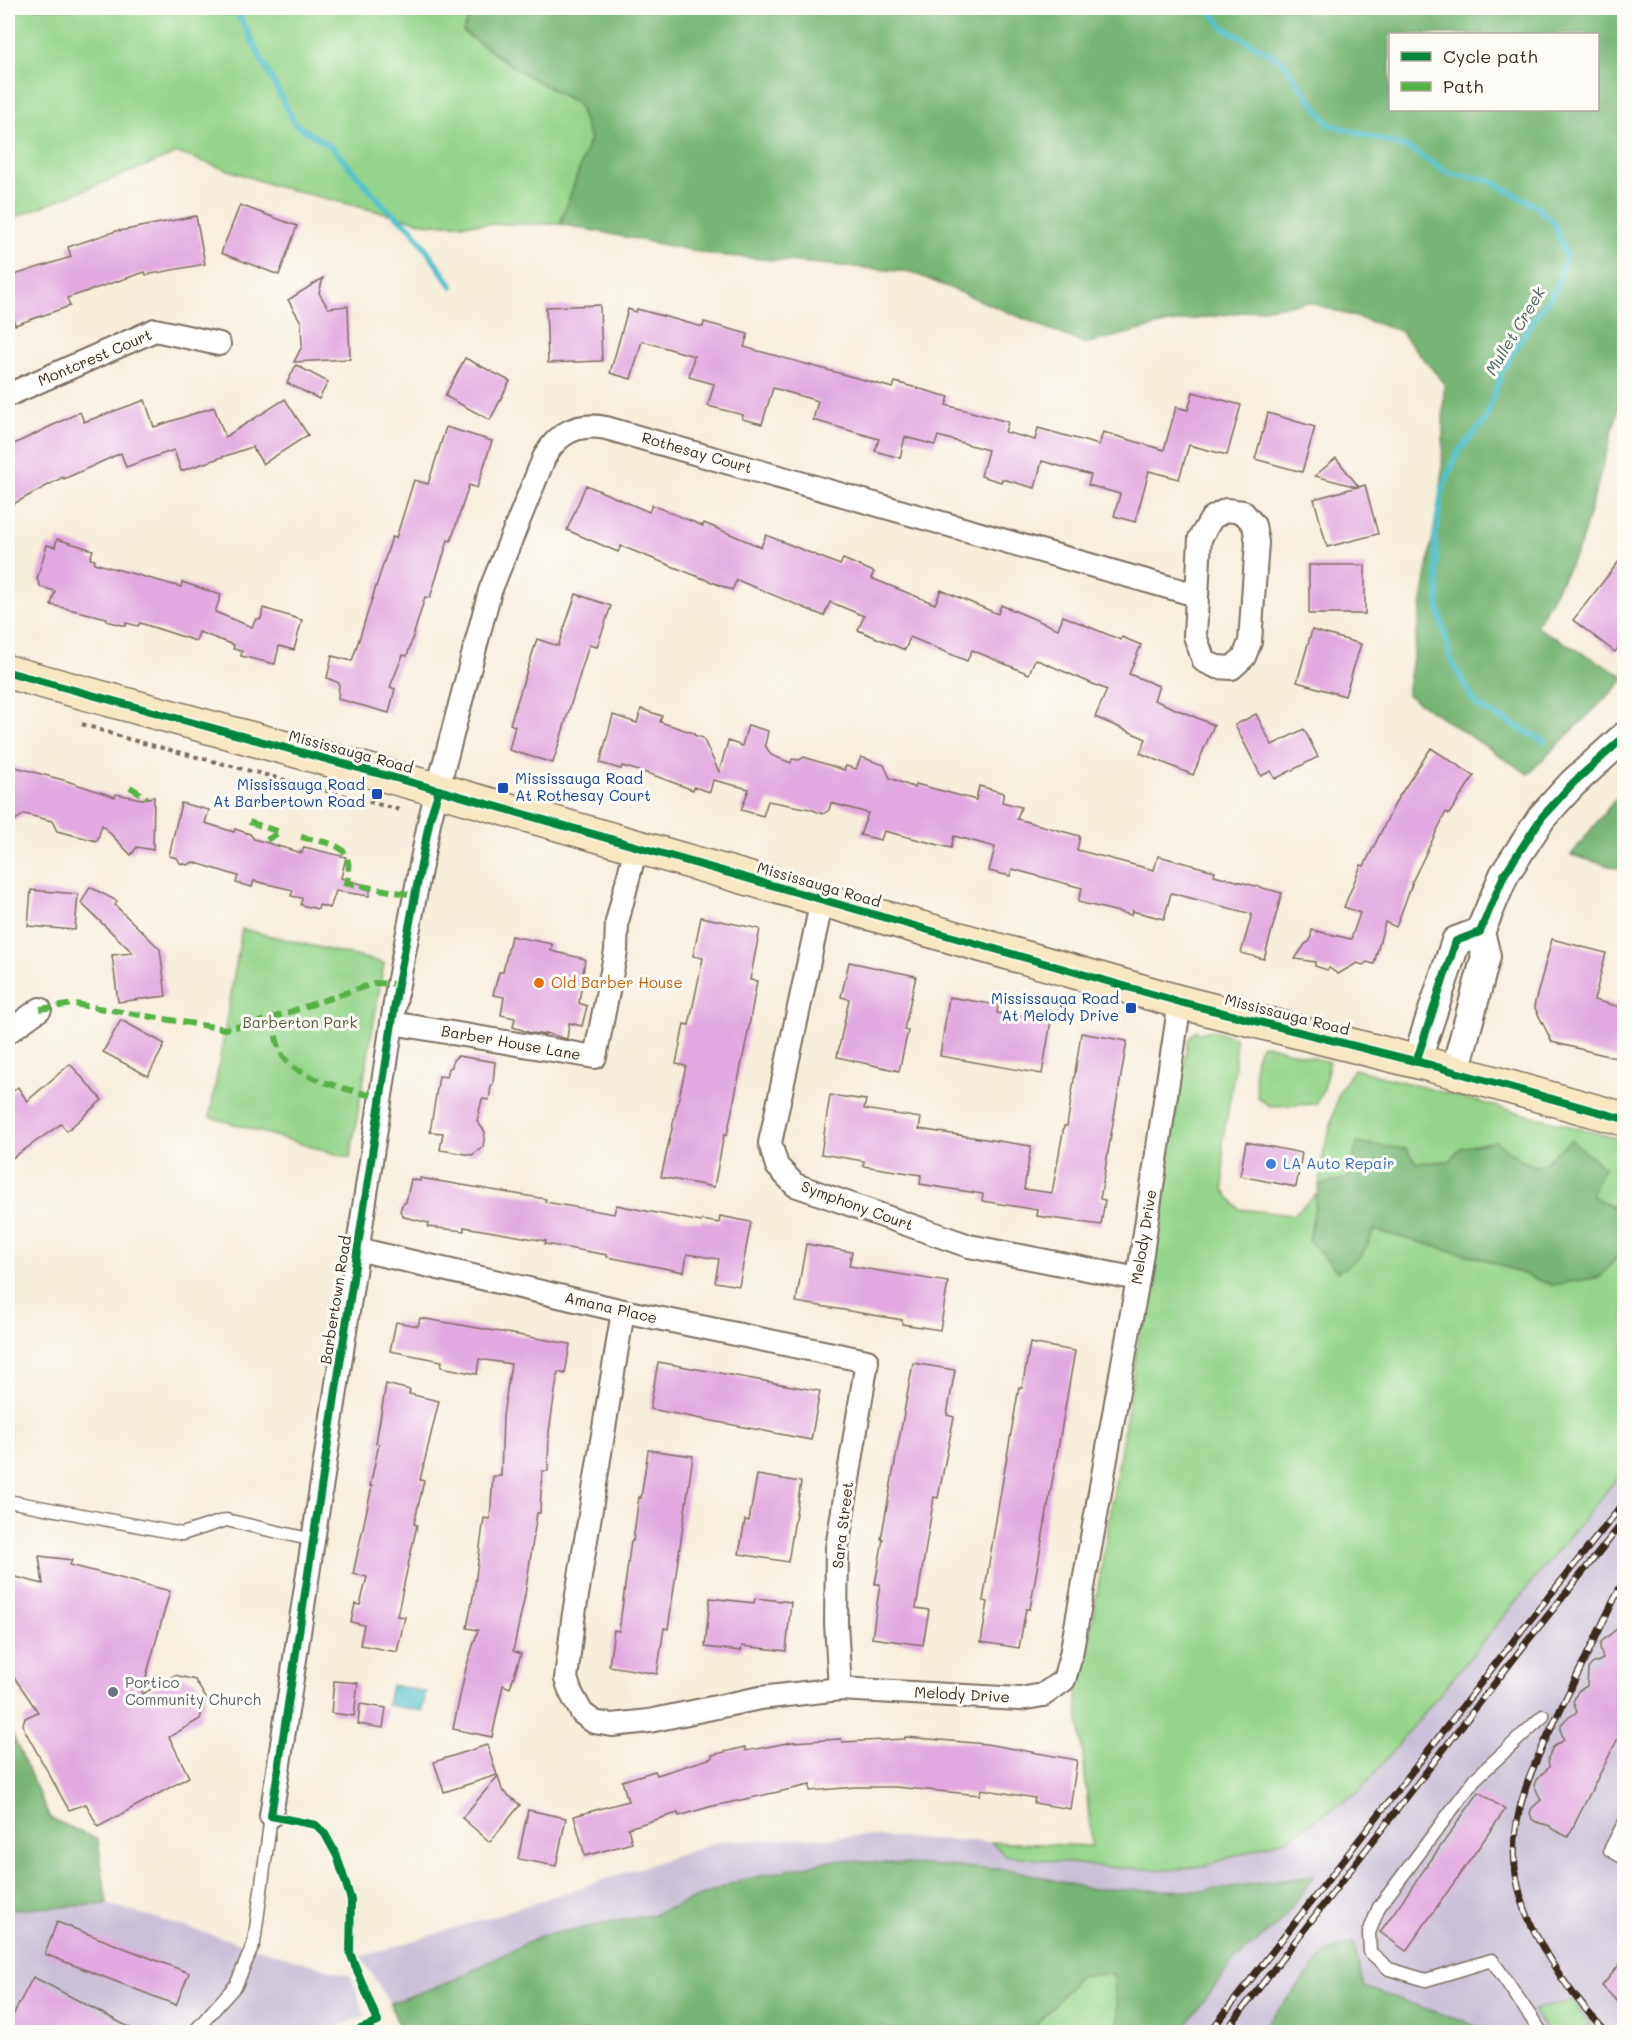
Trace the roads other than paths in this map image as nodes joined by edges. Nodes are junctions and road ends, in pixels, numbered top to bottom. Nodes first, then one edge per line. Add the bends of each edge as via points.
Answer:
1 (219, 344) dead end
2 (8, 395) edge
3 (1196, 595) junction
4 (8, 672) edge
5 (1624, 737) edge
6 (439, 790) junction
7 (636, 847) junction
8 (822, 900) junction
9 (1480, 932) junction
10 (1180, 1002) junction
11 (40, 1009) dead end
12 (392, 1023) junction
13 (8, 1032) edge
14 (1416, 1062) junction
15 (1455, 1072) junction
16 (1624, 1119) edge
17 (357, 1249) junction
18 (1138, 1279) junction
19 (623, 1311) junction
20 (867, 1361) joint
21 (8, 1501) edge
22 (313, 1540) junction
23 (840, 1689) junction
24 (1543, 1716) dead end
25 (271, 1816) joint
26 (1624, 1823) edge
27 (1624, 1858) edge
28 (194, 2032) edge
29 (1542, 2032) edge

1 - 2 street, Montcrest Court via 155,330
3 - 3 street via 1195,636 1204,661 1232,668 1244,657 1250,642 1256,564 1254,525 1243,512 1226,510 1212,518 1200,538
3 - 6 street, Rothesay Court via 606,428 578,427 561,436 548,450 490,591
4 - 6 main road, Mississauga Road
5 - 9 street via 1542,817 1504,875
6 - 7 main road, Mississauga Road
6 - 12 street, Barbertown Road via 414,895
7 - 8 main road, Mississauga Road
7 - 12 street, Barber House Lane via 617,922 616,951 595,1057
8 - 10 main road, Mississauga Road
8 - 18 street, Symphony Court via 771,1143 777,1166 795,1185 969,1246
9 - 14 street via 1456,941
9 - 15 street via 1486,956
10 - 14 main road, Mississauga Road
10 - 18 street, Melody Drive
11 - 13 street
12 - 17 street, Barbertown Road
14 - 15 main road, Mississauga Road
15 - 16 main road, Mississauga Road
17 - 19 street, Amana Place
17 - 22 street, Barbertown Road
18 - 23 street, Melody Drive via 1064,1680 1043,1695 1020,1699
19 - 20 street, Amana Place
19 - 23 street, Melody Drive via 573,1620 567,1679 582,1713 594,1722 612,1725 760,1698
20 - 23 street, Sara Street via 837,1548
21 - 22 lane via 182,1534 226,1520
22 - 25 street, Barbertown Road
24 - 29 lane via 1475,1779 1379,1907 1369,1933 1370,1952 1389,1970 1425,1980 1492,1960
25 - 28 lane, Barbertown Road via 254,1943 236,1984
26 - 27 lane via 1610,1850

